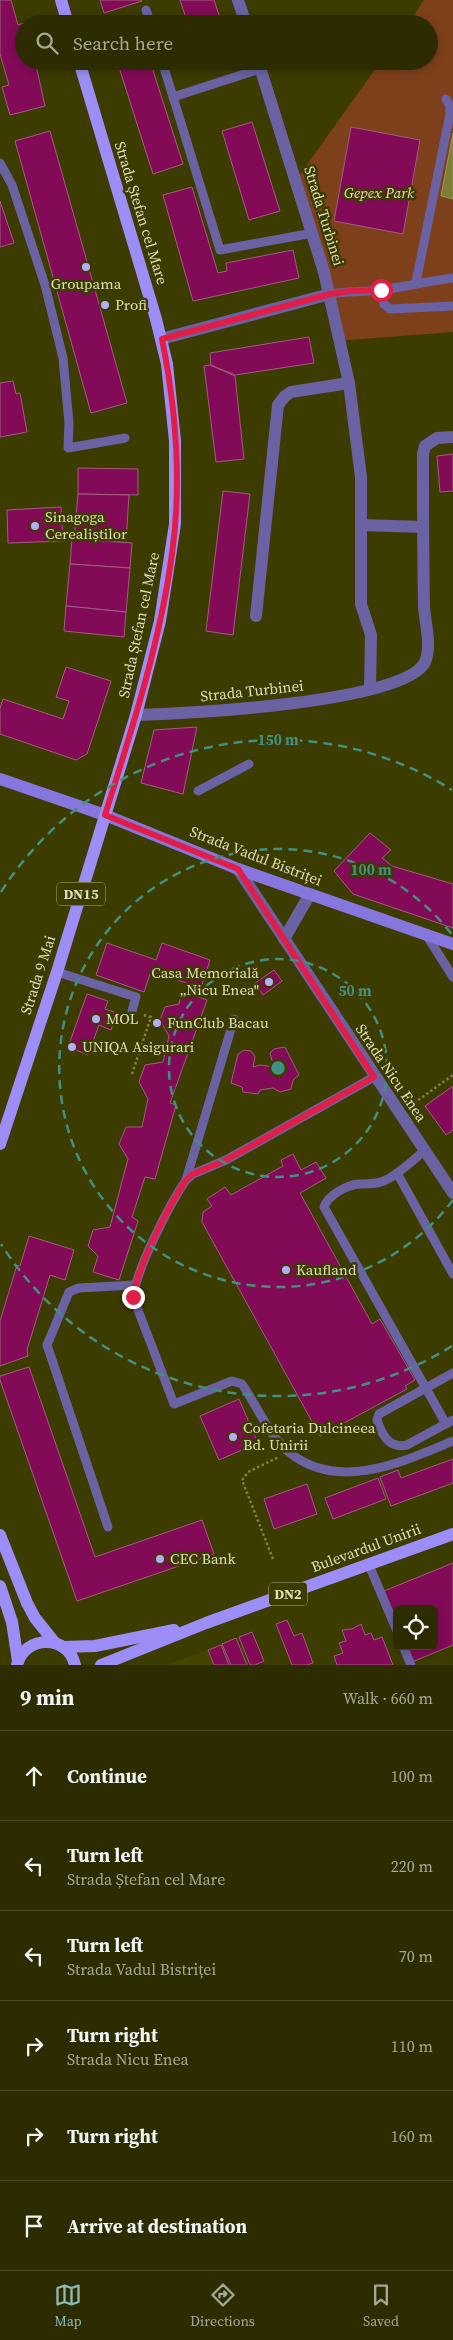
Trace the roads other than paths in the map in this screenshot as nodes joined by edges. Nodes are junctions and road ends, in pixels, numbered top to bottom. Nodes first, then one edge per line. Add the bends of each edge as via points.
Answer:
1 (61, 0) edge
2 (238, 0) edge
3 (146, 10) dead end
4 (65, 15) edge
5 (148, 15) edge
6 (243, 15) edge
7 (82, 70) edge
8 (165, 70) edge
9 (246, 70) edge
10 (261, 70) edge
11 (173, 97) junction
12 (446, 99) dead end
13 (0, 163) edge
14 (313, 233) junction
15 (453, 278) edge
16 (416, 282) junction
17 (381, 290) junction
18 (330, 294) junction
19 (453, 306) edge
20 (162, 339) junction
21 (349, 383) junction
22 (453, 437) edge
23 (125, 438) dead end
24 (361, 525) junction
25 (423, 527) junction
26 (256, 616) dead end
27 (370, 689) junction
28 (136, 715) junction
29 (249, 764) dead end
30 (0, 779) edge
31 (198, 791) dead end
32 (105, 815) junction
33 (238, 869) junction
34 (310, 894) junction
35 (427, 936) junction
36 (284, 939) junction
37 (453, 944) edge
38 (56, 972) junction
39 (453, 977) edge
40 (132, 1011) road end
41 (234, 1019) dead end
42 (374, 1077) junction
43 (0, 1144) edge
44 (424, 1151) junction
45 (397, 1173) junction
46 (186, 1180) junction
47 (453, 1193) edge
48 (453, 1274) edge
49 (134, 1285) junction
50 (453, 1373) edge
51 (425, 1389) junction
52 (449, 1422) edge
53 (453, 1441) edge
54 (108, 1527) dead end
55 (453, 1534) edge
56 (0, 1536) edge
57 (369, 1565) junction
58 (0, 1586) edge
59 (393, 1622) edge
60 (206, 1623) junction
61 (59, 1645) junction
62 (405, 1650) edge
63 (17, 1663) edge
64 (75, 1665) edge
65 (101, 1665) edge
66 (411, 1665) edge

1 - 4 main road
2 - 6 street
3 - 5 lane
7 - 20 main road, Strada Ștefan cel Mare / DN15
8 - 11 lane
9 - 11 lane
10 - 14 street, Strada Turbinei
11 - 14 lane via 220,250
12 - 16 lane via 450,114
13 - 23 lane via 12,185 36,258 63,358 68,448
14 - 18 street, Strada Turbinei
15 - 16 lane
16 - 17 lane
17 - 18 lane
17 - 19 lane via 384,304 390,309
18 - 20 street
18 - 21 street, Strada Turbinei
20 - 28 main road, Strada Ștefan cel Mare / DN15 via 175,441 175,524 160,621
21 - 24 street, Strada Turbinei via 361,477
21 - 26 street via 291,392 278,405
22 - 25 street, Strada Turbinei via 437,438 425,446
24 - 25 street
24 - 27 street, Strada Turbinei via 361,604 371,635
25 - 27 street, Strada Turbinei via 426,660 422,668 409,677
27 - 28 street, Strada Turbinei via 293,704
28 - 32 main road, Strada Ștefan cel Mare / DN15
29 - 31 lane
30 - 32 main road, Strada Vadul Bistriței
32 - 33 main road, Strada Vadul Bistriței
32 - 38 main road, Strada 9 Mai / DN15
33 - 34 main road, Strada Vadul Bistriței
33 - 36 street, Strada Nicu Enea
34 - 35 main road, Strada Vadul Bistriței
34 - 36 street
35 - 37 main road, Strada Vadul Bistriței
35 - 39 lane
36 - 42 street, Strada Nicu Enea
38 - 40 lane via 136,997
38 - 43 main road, Strada 9 Mai / DN15
41 - 46 lane
42 - 44 street, Strada Nicu Enea
42 - 46 lane
44 - 45 lane
44 - 47 street, Strada Nicu Enea
45 - 48 lane
45 - 51 lane via 379,1183 348,1188 329,1198 324,1207
46 - 49 lane
49 - 53 lane via 133,1297 174,1404 232,1381 242,1384 274,1435 290,1453 318,1469 346,1472 374,1469
49 - 54 lane via 79,1288 69,1292 47,1345
50 - 51 lane
51 - 52 lane
51 - 52 lane via 379,1414 377,1420 387,1441 399,1447 407,1445
55 - 57 main road, Bulevardul Unirii / DN2
56 - 61 main road via 34,1618
57 - 59 lane
57 - 60 main road, Bulevardul Unirii / DN2
58 - 63 main road via 12,1622
60 - 61 main road, Bulevardul Unirii / DN2 via 95,1646
60 - 65 main road, Bulevardul Unirii / DN2
61 - 63 main road, DN2 via 37,1643 22,1653
61 - 64 main road via 70,1653
62 - 66 lane

